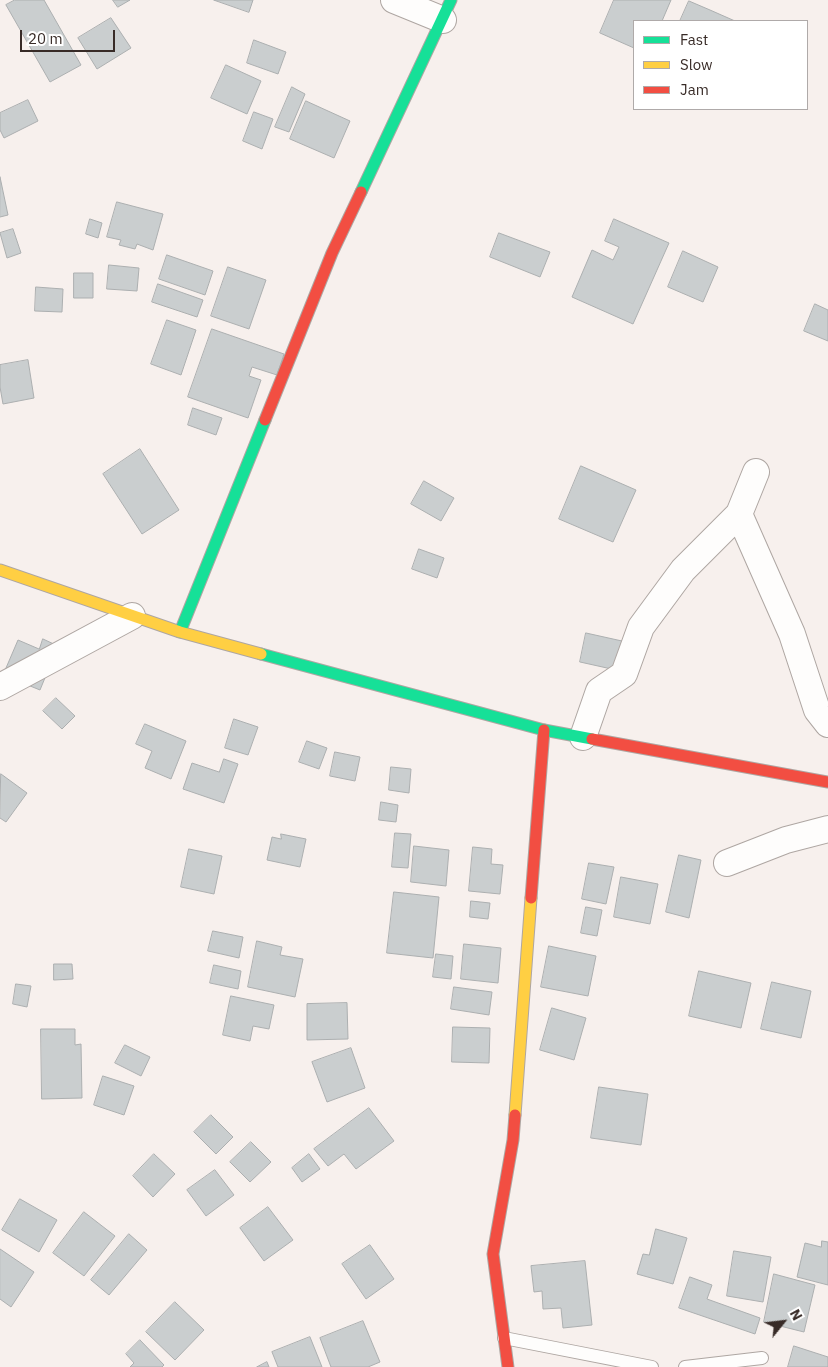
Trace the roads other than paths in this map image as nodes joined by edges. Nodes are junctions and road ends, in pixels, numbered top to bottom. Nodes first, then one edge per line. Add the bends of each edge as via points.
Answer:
1 (394, 0) edge
2 (447, 10) edge
3 (756, 472) dead end
4 (739, 514) junction
5 (0, 570) edge
6 (132, 616) junction
7 (180, 632) junction
8 (0, 687) edge
9 (828, 724) edge
10 (544, 730) junction
11 (583, 737) junction
12 (828, 782) edge
13 (828, 829) edge
14 (727, 863) dead end
15 (504, 1338) junction
16 (762, 1358) dead end
17 (508, 1367) edge
18 (652, 1367) edge
19 (685, 1367) edge

1 - 2 street
2 - 7 street via 332,253
3 - 4 street
4 - 9 street via 792,634 817,710
4 - 11 street via 684,570 641,627 624,674 599,691
5 - 6 street
6 - 7 street
6 - 8 street
7 - 10 street
10 - 11 street
10 - 15 street via 513,1140 492,1254
11 - 12 street
13 - 14 street via 786,840
15 - 17 street
15 - 18 lane
16 - 19 lane

